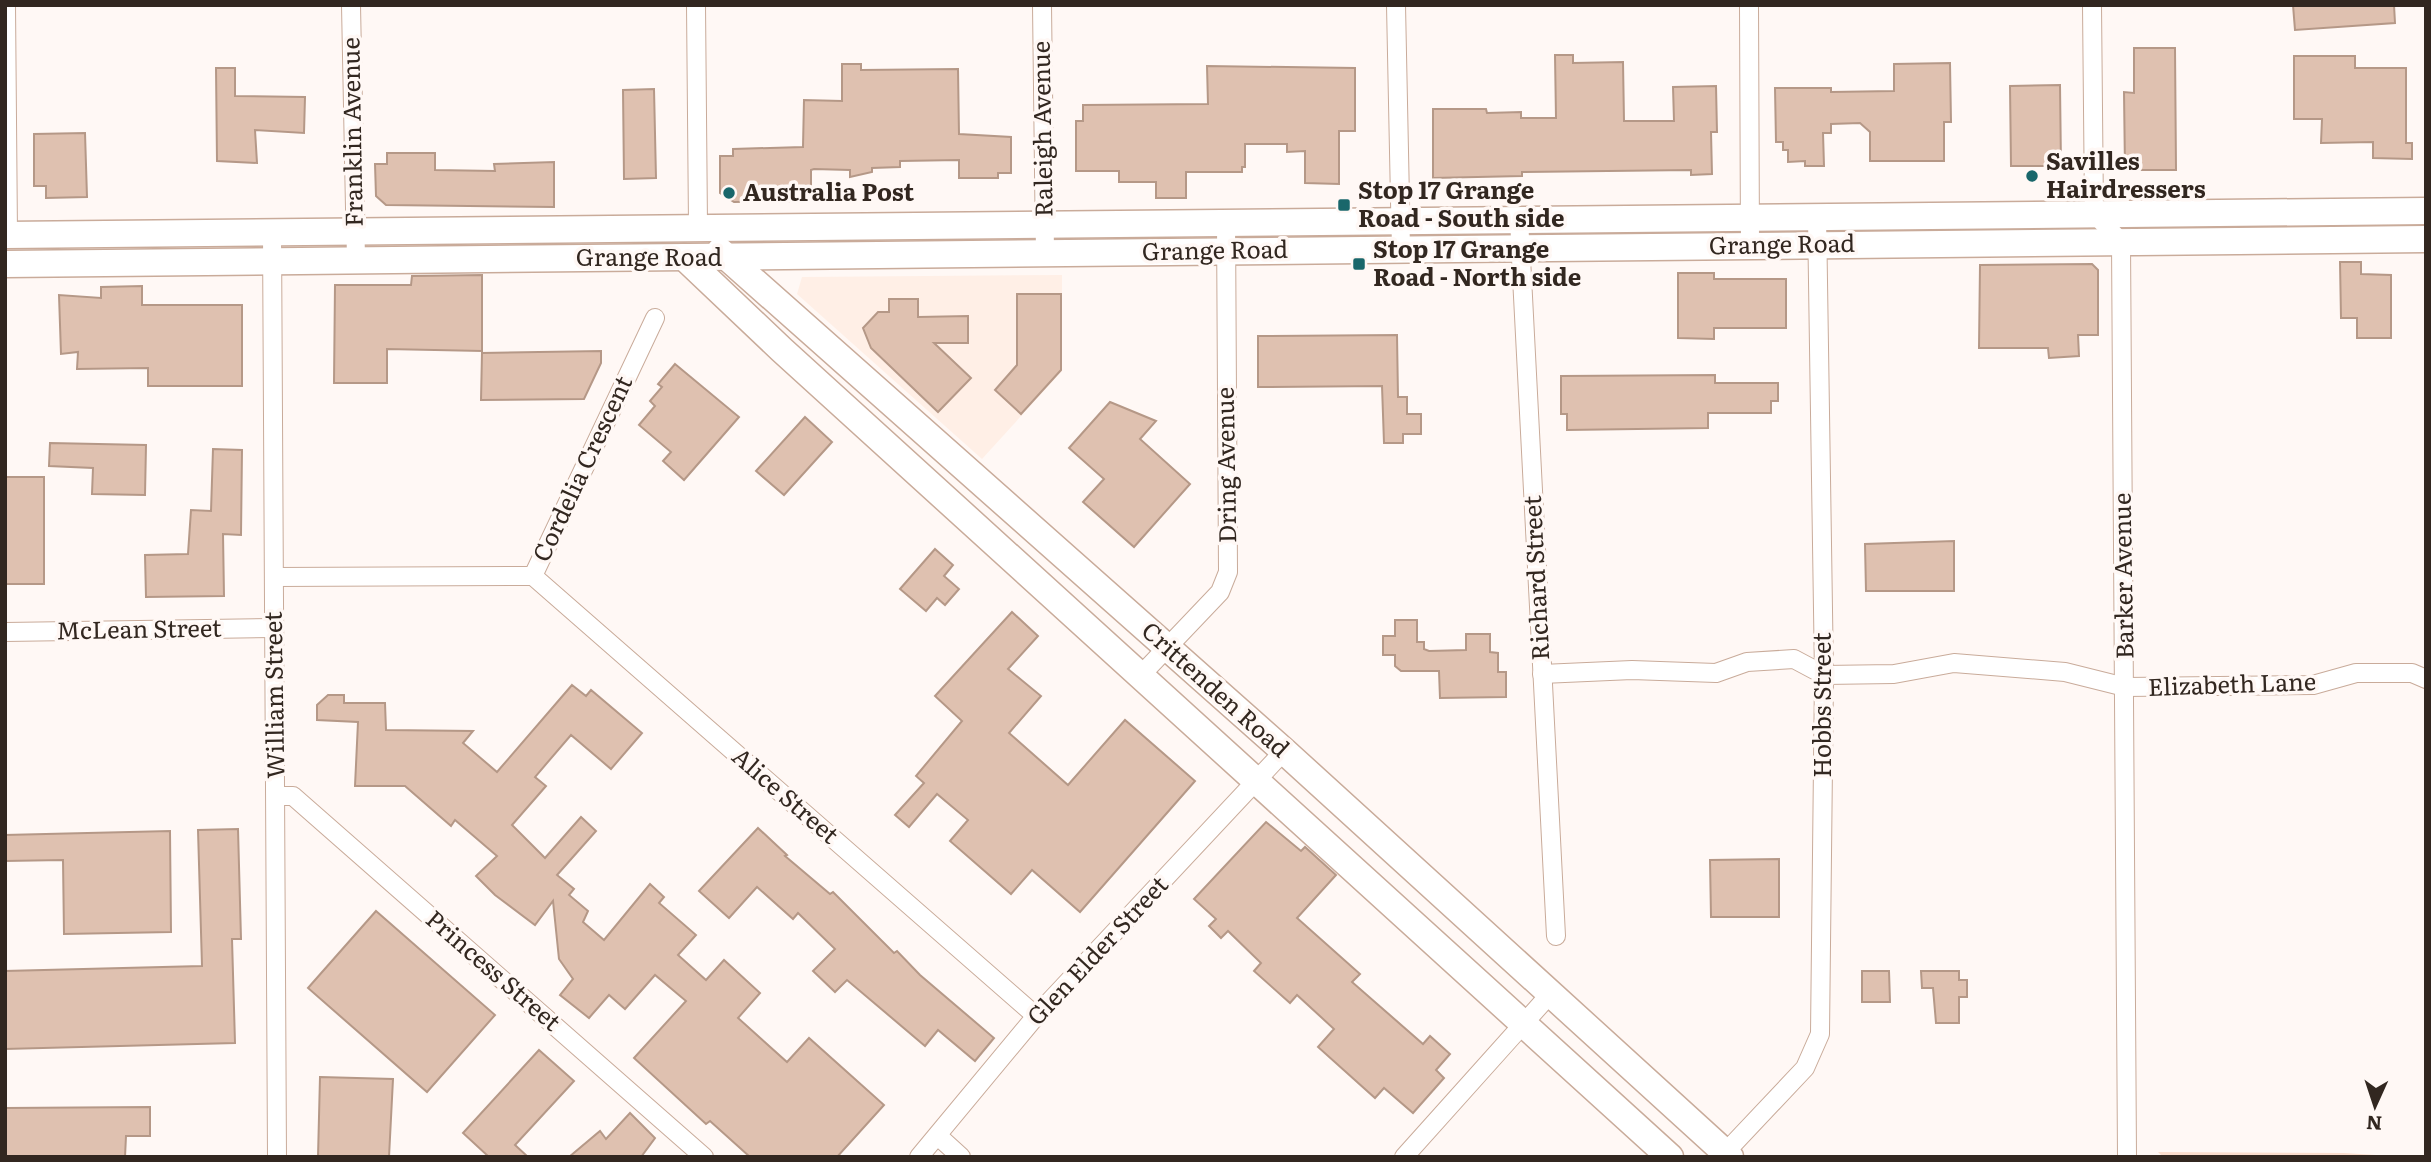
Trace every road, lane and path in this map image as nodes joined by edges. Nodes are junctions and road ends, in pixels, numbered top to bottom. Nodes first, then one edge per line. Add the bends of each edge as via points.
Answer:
1 (6, 5) edge
2 (351, 5) edge
3 (696, 5) edge
4 (1042, 5) edge
5 (1396, 5) edge
6 (1749, 5) edge
7 (2092, 5) edge
8 (2426, 211) edge
9 (2094, 213) junction
10 (1817, 216) junction
11 (1749, 218) junction
12 (1519, 219) junction
13 (1226, 221) junction
14 (1400, 221) junction
15 (1044, 224) junction
16 (698, 226) junction
17 (355, 231) junction
18 (272, 232) junction
19 (7, 235) edge
20 (2426, 239) edge
21 (2121, 242) junction
22 (1818, 244) junction
23 (1750, 245) junction
24 (1520, 248) junction
25 (1401, 249) junction
26 (1226, 251) junction
27 (1045, 253) junction
28 (684, 257) junction
29 (803, 257) junction
30 (726, 258) junction
31 (356, 259) junction
32 (273, 260) junction
33 (5, 264) edge
34 (777, 302) junction
35 (655, 318) dead end
36 (533, 576) junction
37 (274, 577) junction
38 (273, 628) junction
39 (5, 632) edge
40 (1169, 648) junction
41 (1542, 674) junction
42 (1141, 675) junction
43 (1824, 675) junction
44 (2426, 679) edge
45 (2125, 687) junction
46 (1284, 751) junction
47 (1257, 780) junction
48 (277, 796) junction
49 (1556, 936) dead end
50 (1551, 993) junction
51 (1036, 1016) junction
52 (1524, 1023) junction
53 (938, 1136) junction
54 (1725, 1155) edge
55 (277, 1157) edge
56 (704, 1157) edge
57 (919, 1157) edge
58 (961, 1157) edge
59 (1404, 1157) edge
60 (1670, 1157) edge
61 (2127, 1157) edge

1 - 19 street
2 - 17 street, Franklin Avenue
3 - 16 street
4 - 15 street, Raleigh Avenue
5 - 14 street
6 - 11 street
7 - 9 street
8 - 9 main road, Grange Road
9 - 10 main road, Grange Road
9 - 21 street
10 - 11 main road, Grange Road
10 - 22 street, Hobbs Street
11 - 12 main road, Grange Road
11 - 23 street
12 - 14 main road, Grange Road
12 - 24 street, Richard Street
13 - 14 main road, Grange Road
13 - 15 main road, Grange Road
13 - 26 street, Dring Avenue
14 - 25 street
15 - 16 main road, Grange Road
15 - 27 street, Raleigh Avenue
16 - 17 main road, Grange Road
16 - 28 main road
16 - 30 main road, Crittenden Road
17 - 18 main road, Grange Road
17 - 31 street, Franklin Avenue
18 - 19 main road, Grange Road
18 - 32 street, William Street
20 - 21 main road, Grange Road
21 - 22 main road, Grange Road
21 - 45 street, Barker Avenue
22 - 23 main road, Grange Road
22 - 43 street, Hobbs Street
23 - 24 main road, Grange Road
24 - 25 main road, Grange Road
24 - 41 street, Richard Street
25 - 26 main road, Grange Road
26 - 27 main road, Grange Road
26 - 40 street, Dring Avenue via 1228,572 1220,592
27 - 29 main road, Grange Road
28 - 30 main road, Grange Road
28 - 31 main road, Grange Road
28 - 42 main road, Crittenden Road
29 - 30 main road, Grange Road
29 - 34 main road via 777,278
30 - 34 main road, Crittenden Road
31 - 32 main road, Grange Road
32 - 33 main road, Grange Road
32 - 37 street, William Street
34 - 40 main road, Crittenden Road
35 - 36 street, Cordelia Crescent
36 - 37 street, Cordelia Crescent
36 - 51 street, Alice Street
37 - 38 street, William Street
38 - 39 street, McLean Street
38 - 48 street, William Street
40 - 42 street, Dring Avenue
40 - 46 main road, Crittenden Road
41 - 43 street, Elizabeth Lane via 1716,673 1747,662 1794,659
41 - 49 street, Richard Street
42 - 47 main road, Crittenden Road
43 - 45 street, Elizabeth Lane via 1895,674 1954,663 2065,672
43 - 54 street, Hobbs Street via 1820,1034 1805,1068
44 - 45 street, Elizabeth Lane via 2412,673 2356,673 2313,685
45 - 61 street, Barker Avenue
46 - 47 street, Glen Elder Street
46 - 50 main road, Crittenden Road
47 - 51 street, Glen Elder Street
47 - 52 main road, Crittenden Road
48 - 55 street, William Street
48 - 56 street, Princess Street via 293,796
50 - 52 street
50 - 54 main road, Crittenden Road
51 - 53 street, Glen Elder Street
52 - 59 street
52 - 60 main road, Crittenden Road
53 - 57 street, Glen Elder Street
53 - 58 street

